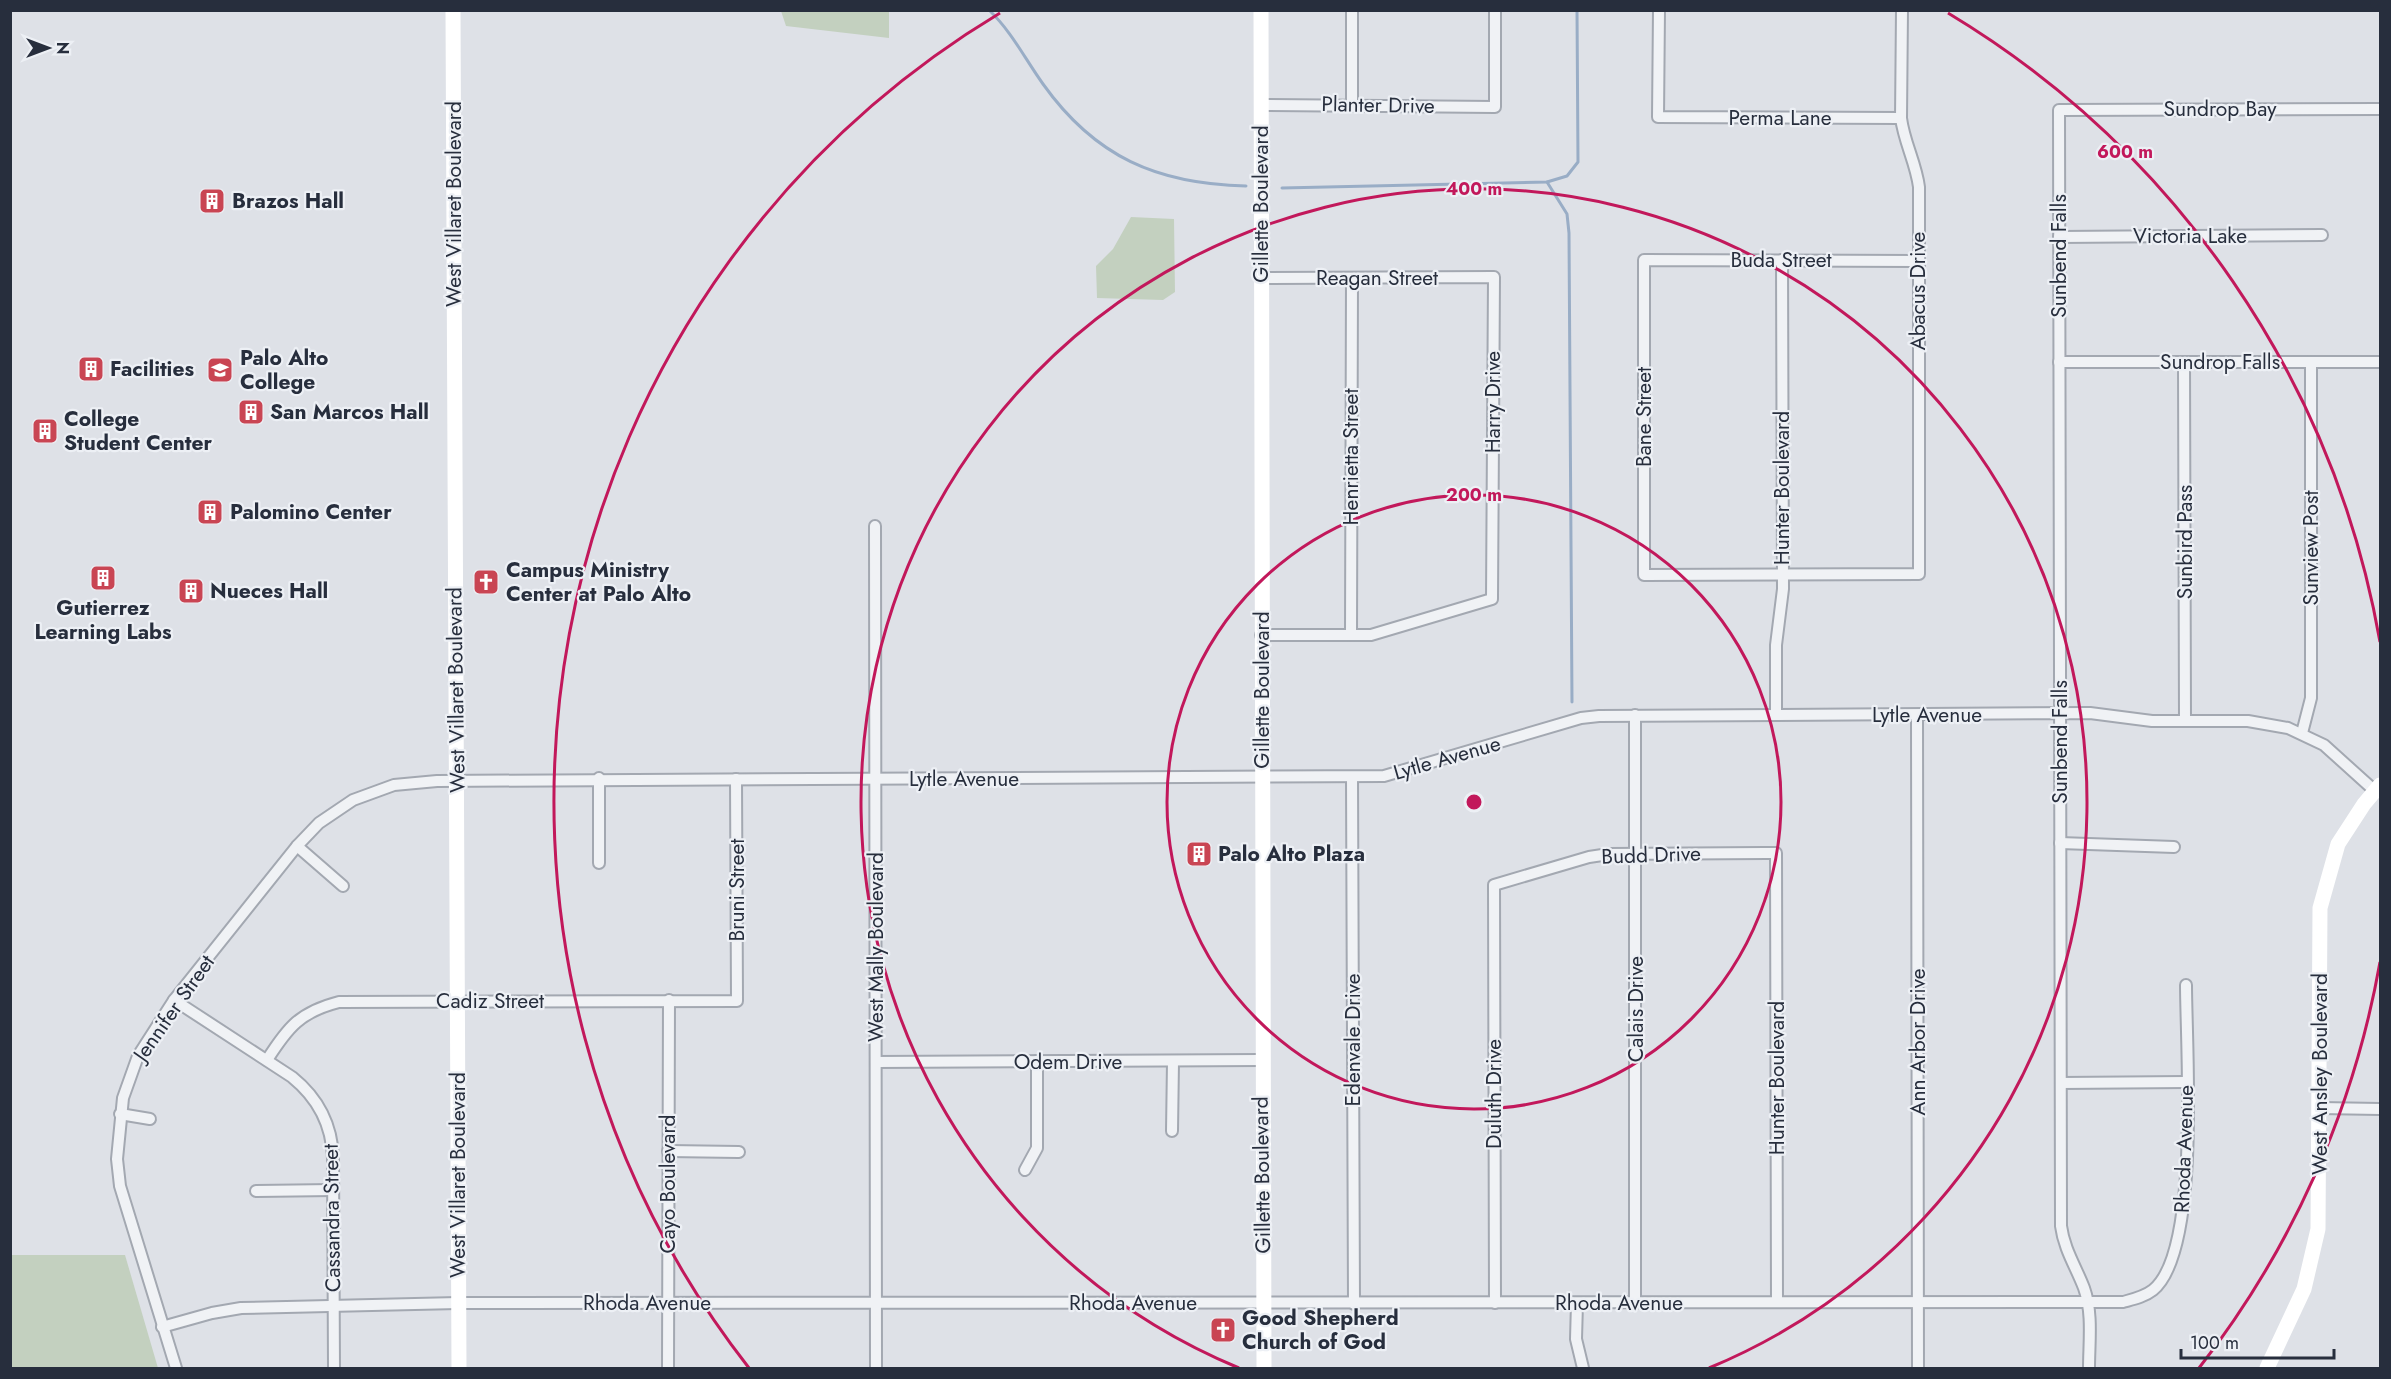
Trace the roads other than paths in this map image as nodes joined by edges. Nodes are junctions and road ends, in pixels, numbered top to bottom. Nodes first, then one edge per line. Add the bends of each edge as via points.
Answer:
1 (453, 10) edge
2 (1261, 10) edge
3 (1352, 10) edge
4 (1495, 10) edge
5 (1659, 10) edge
6 (1902, 10) edge
7 (1352, 104) junction
8 (1261, 105) junction
9 (2380, 109) edge
10 (2059, 110) joint
11 (1901, 118) junction
12 (2322, 235) dead end
13 (2059, 237) junction
14 (1644, 260) joint
15 (1782, 260) junction
16 (1918, 261) junction
17 (1494, 277) joint
18 (1261, 278) junction
19 (1352, 278) junction
20 (2059, 362) junction
21 (2184, 362) junction
22 (2311, 362) junction
23 (2380, 362) edge
24 (875, 526) dead end
25 (1783, 574) junction
26 (1261, 635) junction
27 (1351, 635) junction
28 (2060, 713) junction
29 (1635, 715) junction
30 (1776, 715) junction
31 (1917, 715) junction
32 (2185, 721) junction
33 (2302, 733) junction
34 (1352, 777) junction
35 (599, 778) junction
36 (1263, 778) junction
37 (736, 779) junction
38 (876, 779) junction
39 (457, 781) junction
40 (2378, 788) edge
41 (2060, 843) junction
42 (297, 846) junction
43 (2174, 847) dead end
44 (1776, 853) joint
45 (1636, 854) junction
46 (599, 863) dead end
47 (1494, 885) joint
48 (343, 886) dead end
49 (2186, 985) dead end
50 (174, 1000) junction
51 (669, 1000) junction
52 (458, 1001) junction
53 (737, 1001) joint
54 (267, 1060) junction
55 (1261, 1060) junction
56 (1037, 1061) junction
57 (876, 1062) junction
58 (1173, 1062) junction
59 (2186, 1082) junction
60 (2061, 1083) junction
61 (2320, 1108) junction
62 (2380, 1109) edge
63 (120, 1114) junction
64 (150, 1119) dead end
65 (1172, 1131) dead end
66 (668, 1151) junction
67 (739, 1152) dead end
68 (1025, 1170) dead end
69 (333, 1190) junction
70 (256, 1191) dead end
71 (1777, 1302) junction
72 (876, 1303) junction
73 (1263, 1303) junction
74 (1495, 1303) junction
75 (1577, 1303) junction
76 (1635, 1303) junction
77 (1918, 1303) junction
78 (2087, 1303) junction
79 (458, 1304) junction
80 (668, 1304) junction
81 (1354, 1304) junction
82 (333, 1305) junction
83 (162, 1327) junction
84 (176, 1368) edge
85 (334, 1368) edge
86 (459, 1368) edge
87 (669, 1368) edge
88 (876, 1368) edge
89 (1264, 1368) edge
90 (1583, 1368) edge
91 (1918, 1368) edge
92 (2089, 1368) edge
93 (2267, 1368) edge

1 - 39 street, West Villaret Boulevard
2 - 8 street, Gillette Boulevard
3 - 7 street
4 - 7 street, Planter Drive via 1495,107
5 - 11 street, Perma Lane via 1658,117
6 - 11 street, Abacus Drive
7 - 8 street, Planter Drive
8 - 18 street, Gillette Boulevard
9 - 10 street, Sundrop Bay
10 - 13 street, Sunbend Falls
11 - 16 street, Abacus Drive via 1917,171
12 - 13 street, Victoria Lake
13 - 20 street, Sunbend Falls
14 - 15 street, Buda Street
14 - 25 street, Bane Street via 1644,574
15 - 16 street, Buda Street
15 - 25 street, Hunter Boulevard
16 - 25 street, Abacus Drive via 1919,574
17 - 19 street, Reagan Street
17 - 27 street, Harry Drive via 1492,599 1387,632
18 - 19 street, Reagan Street
18 - 26 street, Gillette Boulevard
19 - 27 street, Henrietta Street
20 - 21 street, Sundrop Falls
20 - 28 street, Sunbend Falls
21 - 22 street, Sundrop Falls
21 - 32 street, Sunbird Pass
22 - 23 street, Sundrop Falls
22 - 33 street, Sunview Post via 2311,698
24 - 38 street, West Mally Boulevard
25 - 30 street, Hunter Boulevard via 1776,645
26 - 27 street
26 - 36 street, Gillette Boulevard
28 - 31 street, Lytle Avenue
28 - 32 street, Lytle Avenue
28 - 41 street, Sunbend Falls
29 - 30 street, Lytle Avenue
29 - 34 street, Lytle Avenue via 1581,718 1405,772
29 - 45 street, Calais Drive
30 - 31 street, Lytle Avenue
31 - 77 street, Ann Arbor Drive
32 - 33 street, Lytle Avenue via 2248,721
33 - 40 street, Lytle Avenue
34 - 36 street, Lytle Avenue
34 - 81 street, Edenvale Drive
35 - 37 street, Lytle Avenue
35 - 39 street, Lytle Avenue
35 - 46 street
36 - 38 street, Lytle Avenue
36 - 55 street, Gillette Boulevard
37 - 38 street, Lytle Avenue
37 - 53 street, Bruni Street
38 - 57 street, West Mally Boulevard
39 - 42 street, Jennifer Street via 378,789 336,809
39 - 52 street, West Villaret Boulevard
40 - 61 street, West Ansley Boulevard via 2338,844 2320,908
41 - 43 street
41 - 60 street, Sunbend Falls
42 - 48 street
42 - 50 street, Jennifer Street
44 - 45 street, Budd Drive
44 - 71 street, Hunter Boulevard
45 - 47 street, Budd Drive via 1589,857
45 - 76 street, Calais Drive
47 - 74 street, Duluth Drive
49 - 59 street, Rhoda Avenue
50 - 54 street, Cassandra Street
50 - 63 street, Jennifer Street via 138,1056
51 - 52 street, Cadiz Street
51 - 53 street, Cadiz Street
51 - 66 street, Cayo Boulevard
52 - 54 street, Cadiz Street via 358,1001 317,1008 291,1026
52 - 79 street, West Villaret Boulevard
54 - 69 street, Cassandra Street via 308,1091 325,1117 333,1148
55 - 58 street, Odem Drive
55 - 73 street, Gillette Boulevard
56 - 57 street, Odem Drive
56 - 58 street, Odem Drive
56 - 68 street via 1037,1148
57 - 72 street, West Mally Boulevard
58 - 65 street
59 - 60 street
59 - 78 street, Rhoda Avenue via 2185,1201 2180,1236 2169,1266 2153,1290 2139,1298
60 - 78 street, Sunbend Falls via 2061,1226 2063,1242
61 - 62 street
61 - 93 street, West Ansley Boulevard via 2318,1229 2304,1290
63 - 64 street
63 - 83 street, Jennifer Street via 120,1186
66 - 67 street
66 - 80 street, Cayo Boulevard
69 - 70 street
69 - 82 street, Cassandra Street
71 - 76 street, Rhoda Avenue
71 - 77 street, Rhoda Avenue
72 - 73 street, Rhoda Avenue
72 - 80 street, Rhoda Avenue
72 - 88 street, West Mally Boulevard
73 - 81 street, Rhoda Avenue
73 - 89 street, Gillette Boulevard
74 - 75 street, Rhoda Avenue
74 - 81 street, Rhoda Avenue
75 - 76 street, Rhoda Avenue
75 - 90 street via 1576,1339
77 - 78 street, Rhoda Avenue
77 - 91 street, Ann Arbor Drive
78 - 92 street, Sunbend Falls
79 - 80 street, Rhoda Avenue
79 - 82 street, Rhoda Avenue
79 - 86 street, West Villaret Boulevard
80 - 87 street, Cayo Boulevard
82 - 83 street, Rhoda Avenue via 242,1308
82 - 85 street, Cassandra Street
83 - 84 street, Jennifer Street

